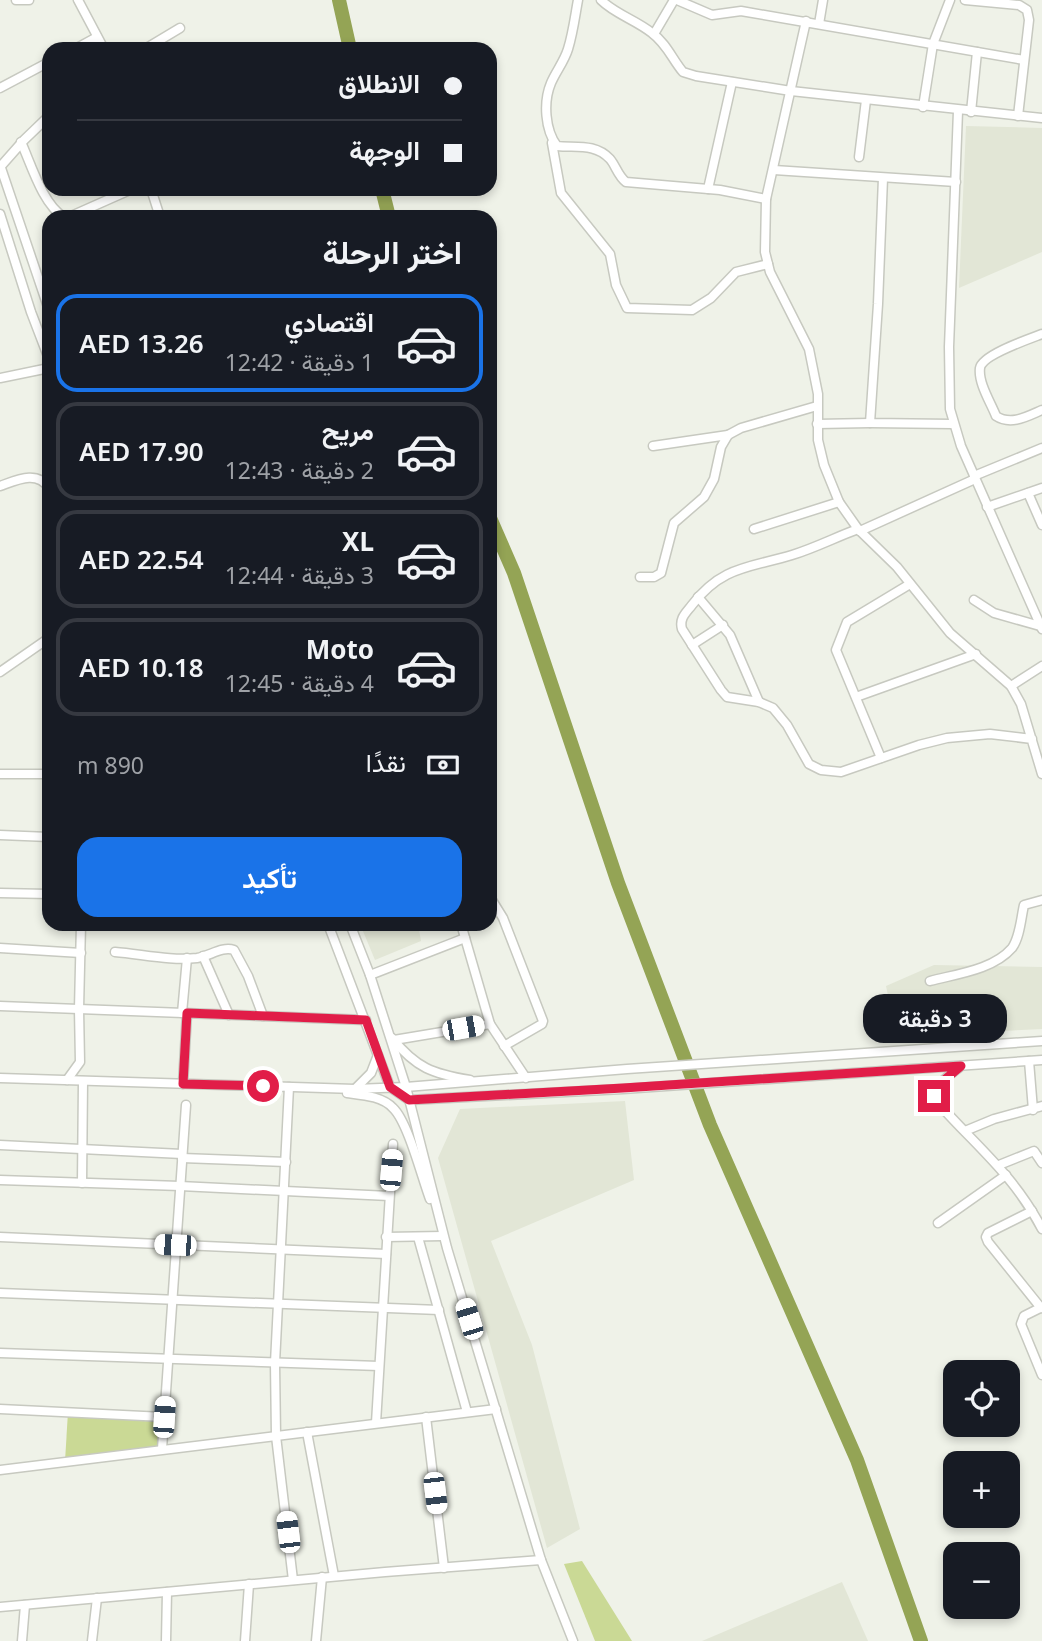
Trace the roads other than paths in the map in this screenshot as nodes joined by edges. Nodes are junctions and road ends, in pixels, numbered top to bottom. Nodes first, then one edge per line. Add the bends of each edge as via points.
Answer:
1 (16, 0) edge
2 (29, 0) edge
3 (78, 0) edge
4 (578, 0) edge
5 (600, 0) edge
6 (675, 0) edge
7 (823, 0) edge
8 (950, 0) edge
9 (965, 0) edge
10 (806, 22) junction
11 (819, 24) junction
12 (180, 28) dead end
13 (654, 34) junction
14 (97, 37) junction
15 (88, 42) edge
16 (100, 42) edge
17 (157, 42) edge
18 (933, 44) junction
19 (977, 52) junction
20 (1024, 60) junction
21 (42, 66) edge
22 (732, 82) junction
23 (0, 88) edge
24 (791, 91) junction
25 (866, 100) junction
26 (923, 107) junction
27 (958, 111) junction
28 (971, 112) junction
29 (1018, 116) junction
30 (1042, 118) edge
31 (42, 122) edge
32 (552, 140) junction
33 (21, 142) junction
34 (859, 157) dead end
35 (0, 165) edge
36 (774, 170) junction
37 (883, 178) junction
38 (42, 182) edge
39 (956, 182) junction
40 (39, 183) junction
41 (42, 188) edge
42 (708, 189) junction
43 (116, 196) edge
44 (766, 200) junction
45 (82, 210) edge
46 (0, 214) edge
47 (768, 264) junction
48 (42, 289) edge
49 (1042, 334) edge
50 (42, 341) edge
51 (42, 369) edge
52 (0, 378) edge
53 (817, 406) junction
54 (1042, 410) edge
55 (817, 424) junction
56 (870, 424) junction
57 (953, 424) junction
58 (728, 435) junction
59 (653, 446) dead end
60 (1042, 449) edge
61 (974, 478) junction
62 (42, 479) edge
63 (0, 486) edge
64 (1042, 488) edge
65 (1028, 493) junction
66 (839, 502) junction
67 (987, 507) junction
68 (1042, 525) edge
69 (754, 529) dead end
70 (859, 530) junction
71 (640, 577) dead end
72 (910, 584) junction
73 (698, 597) junction
74 (974, 600) dead end
75 (723, 625) junction
76 (1041, 628) edge
77 (42, 643) edge
78 (692, 645) junction
79 (976, 654) junction
80 (1042, 666) edge
81 (0, 672) edge
82 (1011, 685) junction
83 (856, 697) junction
84 (759, 702) junction
85 (1032, 739) junction
86 (881, 758) junction
87 (1041, 769) edge
88 (0, 774) edge
89 (42, 774) edge
90 (0, 835) edge
91 (42, 837) edge
92 (0, 893) edge
93 (42, 894) edge
94 (1042, 900) edge
95 (497, 907) edge
96 (82, 931) edge
97 (331, 931) edge
98 (353, 931) edge
99 (464, 931) edge
100 (466, 938) junction
101 (0, 948) edge
102 (115, 952) dead end
103 (80, 953) junction
104 (203, 956) junction
105 (187, 958) junction
106 (370, 975) junction
107 (930, 981) dead end
108 (0, 1006) edge
109 (79, 1009) junction
110 (184, 1013) junction
111 (229, 1014) junction
112 (263, 1016) junction
113 (366, 1020) junction
114 (490, 1024) junction
115 (392, 1037) junction
116 (1042, 1041) edge
117 (505, 1046) junction
118 (378, 1055) junction
119 (1042, 1060) edge
120 (1029, 1061) junction
121 (961, 1066) junction
122 (526, 1078) junction
123 (0, 1079) edge
124 (67, 1080) junction
125 (83, 1081) junction
126 (483, 1082) junction
127 (183, 1084) junction
128 (289, 1087) junction
129 (310, 1087) junction
130 (390, 1087) junction
131 (406, 1087) junction
132 (355, 1089) junction
133 (409, 1100) junction
134 (186, 1105) dead end
135 (1038, 1108) edge
136 (965, 1131) junction
137 (0, 1144) edge
138 (393, 1144) dead end
139 (83, 1149) junction
140 (182, 1156) junction
141 (1042, 1161) edge
142 (286, 1162) junction
143 (999, 1165) junction
144 (1006, 1175) junction
145 (0, 1180) edge
146 (82, 1183) junction
147 (180, 1185) junction
148 (284, 1191) junction
149 (388, 1196) junction
150 (1032, 1211) junction
151 (937, 1223) dead end
152 (1042, 1228) edge
153 (443, 1236) junction
154 (0, 1237) edge
155 (386, 1237) junction
156 (418, 1237) junction
157 (175, 1245) junction
158 (447, 1248) junction
159 (280, 1250) junction
160 (386, 1254) junction
161 (0, 1293) edge
162 (171, 1300) junction
163 (278, 1304) junction
164 (1042, 1307) edge
165 (383, 1308) junction
166 (439, 1310) junction
167 (0, 1353) edge
168 (167, 1359) junction
169 (275, 1363) junction
170 (380, 1366) junction
171 (1042, 1375) edge
172 (0, 1409) edge
173 (496, 1409) junction
174 (467, 1412) junction
175 (164, 1417) junction
176 (426, 1417) junction
177 (376, 1423) junction
178 (307, 1432) junction
179 (276, 1436) junction
180 (162, 1449) junction
181 (0, 1470) edge
182 (541, 1560) junction
183 (444, 1568) junction
184 (334, 1576) junction
185 (322, 1577) junction
186 (293, 1580) junction
187 (249, 1584) junction
188 (167, 1592) junction
189 (97, 1598) junction
190 (24, 1605) junction
191 (0, 1607) edge
192 (22, 1641) edge
193 (92, 1641) edge
194 (166, 1641) edge
195 (246, 1641) edge
196 (316, 1641) edge
197 (573, 1641) edge

1 - 2 street
3 - 14 street
4 - 32 street via 568,50 546,102
5 - 13 street
6 - 10 street via 712,15 741,10
6 - 13 street
7 - 11 street
8 - 18 street
9 - 20 street via 1019,5 1027,10
10 - 11 street
10 - 24 street
11 - 18 street
12 - 17 street
13 - 22 street via 683,72
14 - 15 street
14 - 16 street
18 - 19 street
18 - 26 street
19 - 20 street
19 - 28 street
20 - 29 street
21 - 23 street
22 - 24 street
22 - 42 street
24 - 25 street
24 - 36 street
25 - 26 street
25 - 34 street
26 - 27 street
27 - 28 street
27 - 39 street
28 - 29 street
29 - 30 street
31 - 33 street
32 - 42 street via 557,146 584,146 601,152 626,182
32 - 47 street via 561,193 610,254 627,309 692,310 736,272
33 - 35 street
33 - 40 street
35 - 48 street
36 - 37 street
36 - 44 street
37 - 39 street
37 - 56 street
38 - 40 street
39 - 57 street via 948,389
40 - 41 street
42 - 44 street
43 - 45 street
44 - 47 street
46 - 50 street
47 - 53 street via 809,349
49 - 54 street via 987,358 980,369 996,416 1009,421
51 - 52 street
53 - 55 street
53 - 58 street
55 - 56 street
55 - 66 street via 824,465
56 - 57 street
57 - 61 street
58 - 59 street
58 - 71 street via 704,497 674,523 661,573
60 - 61 street
61 - 67 street
61 - 70 street
62 - 63 street
64 - 65 street
65 - 67 street
65 - 68 street
66 - 69 street
66 - 70 street
67 - 76 street
70 - 72 street
70 - 73 street via 790,556 744,566 709,585
72 - 79 street via 950,633
72 - 83 street via 847,622 841,633 836,650
73 - 75 street
73 - 78 street via 681,624
74 - 76 street via 994,613
75 - 78 street
75 - 84 street via 740,653
77 - 81 street
78 - 84 street via 727,697
79 - 82 street
79 - 83 street
80 - 82 street
82 - 85 street
83 - 86 street
84 - 86 street via 773,708 809,764 821,770 841,772
85 - 86 street via 958,736
85 - 87 street
88 - 89 street
90 - 91 street
92 - 93 street
94 - 107 street via 1024,905 1012,947 997,959
95 - 117 street via 543,1021
96 - 103 street
97 - 113 street
98 - 106 street
99 - 100 street
100 - 106 street
100 - 114 street
101 - 103 street
102 - 105 street
103 - 109 street
104 - 105 street
104 - 111 street
104 - 112 street via 234,950
105 - 110 street
106 - 115 street
108 - 109 street
109 - 110 street
109 - 124 street via 80,1062
110 - 111 street
110 - 127 street
111 - 112 street
112 - 113 street
113 - 118 street
114 - 115 street
114 - 117 street
115 - 126 street via 417,1064 438,1074
115 - 131 street
116 - 122 street
117 - 122 street
118 - 130 street
118 - 132 street via 371,1073
119 - 120 street
120 - 121 street
120 - 135 street
121 - 133 street
121 - 136 street via 936,1087 934,1096
122 - 126 street
123 - 124 street
124 - 125 street
125 - 127 street
125 - 139 street
126 - 131 street
127 - 128 street
128 - 129 street
128 - 142 street
129 - 132 street
129 - 153 street via 376,1098 395,1109
130 - 131 street
130 - 132 street
130 - 133 street
131 - 133 street
133 - 158 street
134 - 140 street
135 - 136 street
136 - 143 street
137 - 139 street
138 - 149 street
139 - 140 street
139 - 146 street
140 - 142 street
140 - 147 street
141 - 143 street via 1034,1151
142 - 148 street
143 - 144 street
144 - 150 street
144 - 151 street
145 - 146 street
146 - 147 street
147 - 148 street
147 - 157 street
148 - 149 street
148 - 159 street
149 - 155 street
150 - 152 street
150 - 164 street via 986,1237
153 - 156 street
153 - 158 street
154 - 157 street
155 - 156 street
155 - 160 street
156 - 166 street
157 - 159 street
157 - 162 street
158 - 173 street
159 - 160 street
159 - 163 street
160 - 165 street
161 - 162 street
162 - 163 street
162 - 168 street
163 - 165 street
163 - 169 street
164 - 171 street via 1024,1316 1021,1324
165 - 166 street
165 - 170 street
166 - 174 street
167 - 168 street
168 - 169 street
168 - 175 street
169 - 170 street
169 - 179 street
170 - 177 street
172 - 175 street
173 - 174 street
173 - 182 street
174 - 176 street
175 - 180 street
176 - 177 street
176 - 183 street
177 - 178 street
178 - 179 street
178 - 184 street
179 - 180 street
179 - 186 street
180 - 181 street
182 - 183 street
182 - 197 street
183 - 184 street
184 - 185 street
185 - 186 street
185 - 196 street
186 - 187 street
187 - 188 street
187 - 195 street
188 - 189 street
188 - 194 street
189 - 190 street
189 - 193 street
190 - 191 street
190 - 192 street

